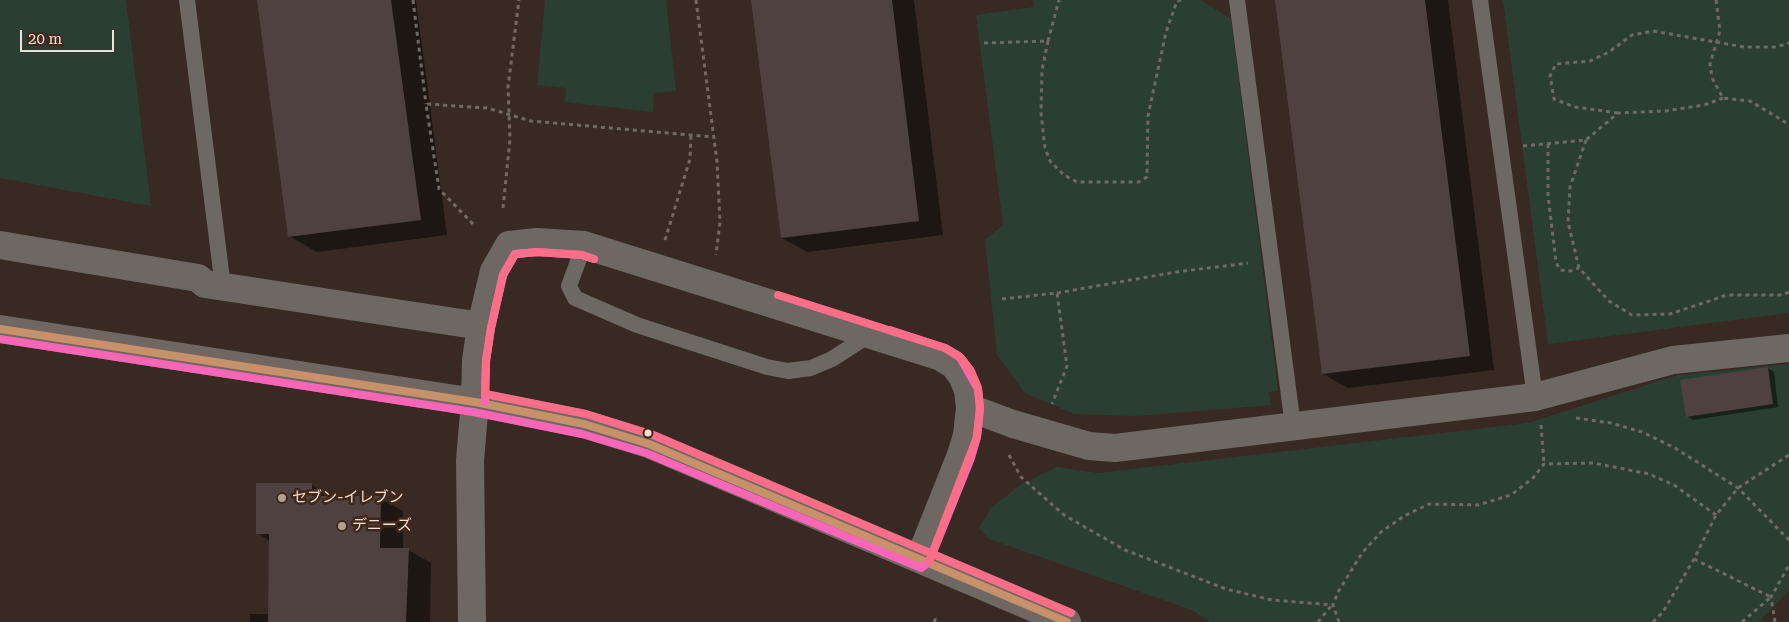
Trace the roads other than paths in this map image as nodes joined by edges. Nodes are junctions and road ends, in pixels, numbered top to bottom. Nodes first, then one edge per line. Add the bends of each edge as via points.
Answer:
1 (187, 0) edge
2 (1236, 0) edge
3 (1480, 0) edge
4 (584, 245) junction
5 (0, 246) edge
6 (223, 287) junction
7 (481, 326) junction
8 (0, 329) edge
9 (869, 335) junction
10 (1789, 348) edge
11 (475, 402) junction
12 (1538, 407) junction
13 (970, 408) junction
14 (1292, 426) junction
15 (920, 558) junction
16 (472, 622) edge
17 (1067, 622) edge

1 - 6 lane
2 - 14 lane
3 - 12 lane
4 - 7 street via 537,242 509,245 494,271
4 - 9 street
4 - 9 lane via 569,286 575,298 637,324 767,367 788,371 812,368
5 - 6 street via 198,278 205,284
6 - 7 street
7 - 11 street
8 - 11 main road
9 - 13 street via 954,364 968,390
10 - 12 street via 1673,360
11 - 15 main road via 584,424 649,444
11 - 16 street via 470,460
12 - 14 street
13 - 14 street via 1089,446 1115,448
13 - 15 street via 961,455
15 - 17 main road

